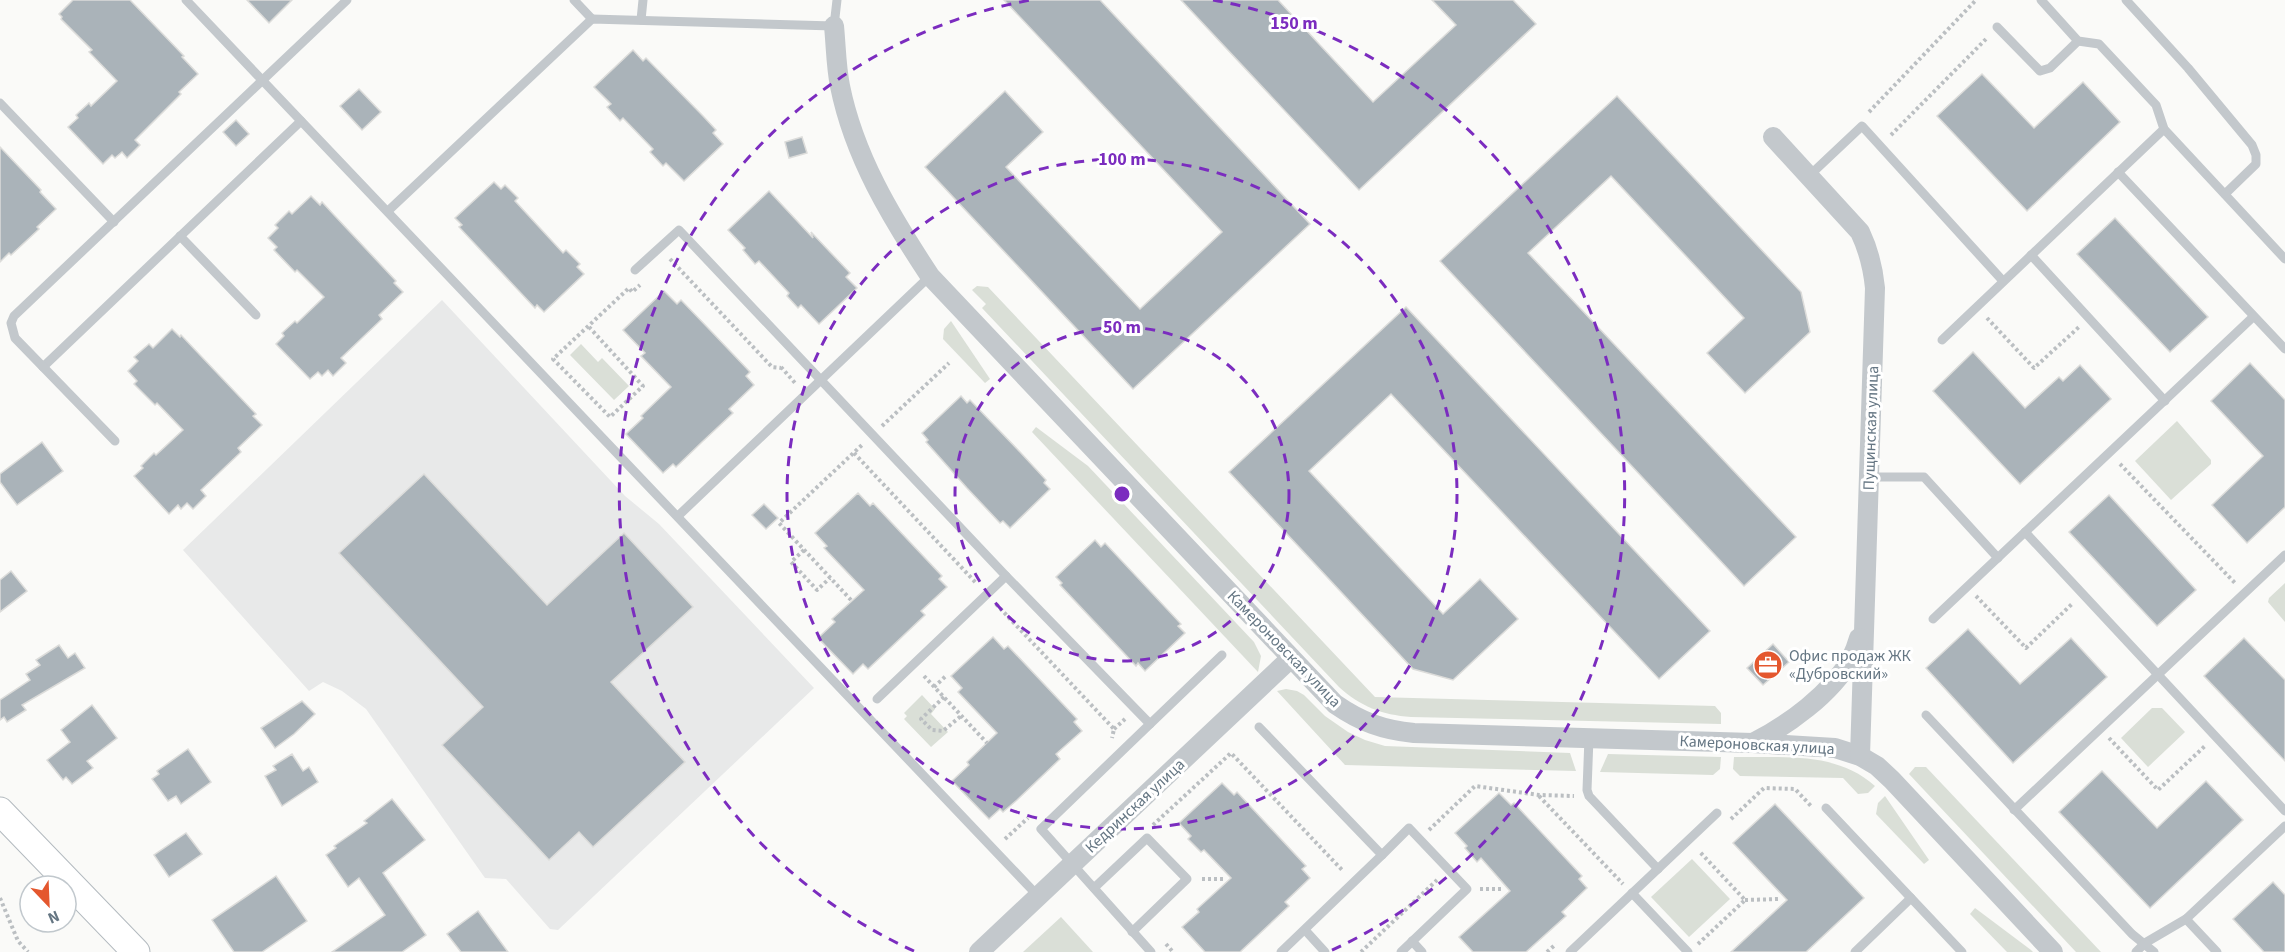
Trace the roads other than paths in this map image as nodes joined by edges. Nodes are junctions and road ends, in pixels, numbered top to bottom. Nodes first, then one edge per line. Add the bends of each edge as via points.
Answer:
1 (186, 0) edge
2 (347, 0) edge
3 (574, 0) edge
4 (643, 0) edge
5 (837, 0) edge
6 (2041, 0) edge
7 (2126, 0) edge
8 (592, 19) junction
9 (641, 20) junction
10 (834, 26) junction
11 (1997, 27) road end
12 (2078, 41) junction
13 (263, 81) junction
14 (0, 103) edge
15 (301, 121) junction
16 (2164, 129) junction
17 (1773, 137) dead end
18 (2118, 172) junction
19 (1810, 175) junction
20 (2225, 194) junction
21 (388, 211) junction
22 (114, 222) junction
23 (180, 236) junction
24 (2031, 255) junction
25 (2285, 259) edge
26 (635, 270) dead end
27 (930, 276) junction
28 (2003, 281) junction
29 (256, 315) dead end
30 (2253, 317) junction
31 (1941, 340) dead end
32 (2285, 349) edge
33 (43, 367) junction
34 (821, 379) junction
35 (2164, 401) junction
36 (115, 441) dead end
37 (1869, 477) junction
38 (678, 516) junction
39 (2025, 532) junction
40 (2285, 555) edge
41 (1998, 558) junction
42 (1006, 576) junction
43 (1933, 619) dead end
44 (1865, 625) junction
45 (1222, 656) dead end
46 (1290, 659) junction
47 (2156, 674) junction
48 (877, 699) dead end
49 (1926, 715) dead end
50 (1150, 724) junction
51 (1258, 727) dead end
52 (1589, 738) junction
53 (1753, 743) junction
54 (1860, 756) junction
55 (1826, 808) dead end
56 (2014, 810) junction
57 (0, 811) edge
58 (2285, 811) edge
59 (1718, 813) dead end
60 (2285, 826) edge
61 (1382, 855) junction
62 (1072, 866) junction
63 (1658, 869) junction
64 (1094, 888) junction
65 (1632, 893) junction
66 (1038, 896) junction
67 (1911, 898) junction
68 (2186, 919) junction
69 (1305, 930) junction
70 (1132, 932) junction
71 (1412, 941) junction
72 (2145, 943) junction
73 (127, 949) edge
74 (979, 952) edge
75 (1151, 952) edge
76 (1281, 952) edge
77 (1325, 952) edge
78 (1401, 952) edge
79 (1422, 952) edge
80 (1570, 952) edge
81 (1688, 952) edge
82 (1855, 952) edge
83 (1962, 952) edge
84 (2053, 952) edge
85 (2136, 952) edge
86 (2154, 952) edge
87 (2217, 952) edge

1 - 13 lane
2 - 13 lane
3 - 8 lane
4 - 9 lane
5 - 10 lane, Камероновская улица
6 - 12 lane
7 - 20 lane via 2252,145 2256,164
8 - 9 lane
8 - 21 lane
9 - 10 lane
10 - 27 street, Камероновская улица via 840,85 860,152 880,194
11 - 12 lane via 2040,71 2050,68
12 - 16 lane via 2099,44 2156,105
13 - 15 lane
13 - 22 lane
14 - 22 lane
15 - 21 lane
15 - 23 lane
16 - 18 lane
16 - 20 lane
17 - 19 street, Пущинская улица
18 - 24 lane
18 - 30 lane
19 - 28 lane via 1862,126
19 - 37 street, Пущинская улица via 1860,232 1872,265 1875,288
20 - 25 lane
21 - 38 lane
22 - 33 lane via 14,316 11,323 15,338
23 - 29 lane
23 - 33 lane
24 - 28 lane
24 - 35 lane
26 - 34 lane via 679,230
27 - 34 lane
27 - 46 street, Камероновская улица
28 - 31 lane
30 - 32 lane
30 - 35 lane
33 - 36 lane
34 - 38 lane
34 - 42 lane
35 - 39 lane
37 - 41 lane via 1924,477
37 - 44 street, Пущинская улица
38 - 66 lane
39 - 41 lane
39 - 47 lane
40 - 47 lane
41 - 43 lane
42 - 48 lane
42 - 50 lane
44 - 53 street via 1851,659 1835,681 1796,717
44 - 54 street, Пущинская улица
45 - 50 lane
46 - 52 street, Камероновская улица via 1335,704 1382,729
46 - 62 street, Кедринская улица
47 - 56 lane
47 - 58 lane
49 - 56 lane
50 - 62 lane via 1041,829
51 - 61 lane
52 - 53 street, Камероновская улица
52 - 63 lane via 1589,796
53 - 54 street, Камероновская улица via 1835,748
54 - 84 street, Камероновская улица via 1892,780
55 - 67 lane
56 - 72 lane
57 - 73 street
59 - 63 lane
60 - 68 lane
61 - 69 lane
61 - 71 lane via 1409,828 1467,889
62 - 64 lane
62 - 66 street, Кедринская улица
63 - 65 lane
64 - 70 lane
64 - 70 lane via 1147,838 1187,879
65 - 80 lane
65 - 81 lane
66 - 74 street, Кедринская улица
67 - 82 lane
67 - 83 lane
68 - 72 lane
68 - 87 lane
69 - 76 lane
69 - 77 lane
70 - 75 lane
71 - 78 lane
71 - 79 lane
72 - 85 lane
72 - 86 lane

